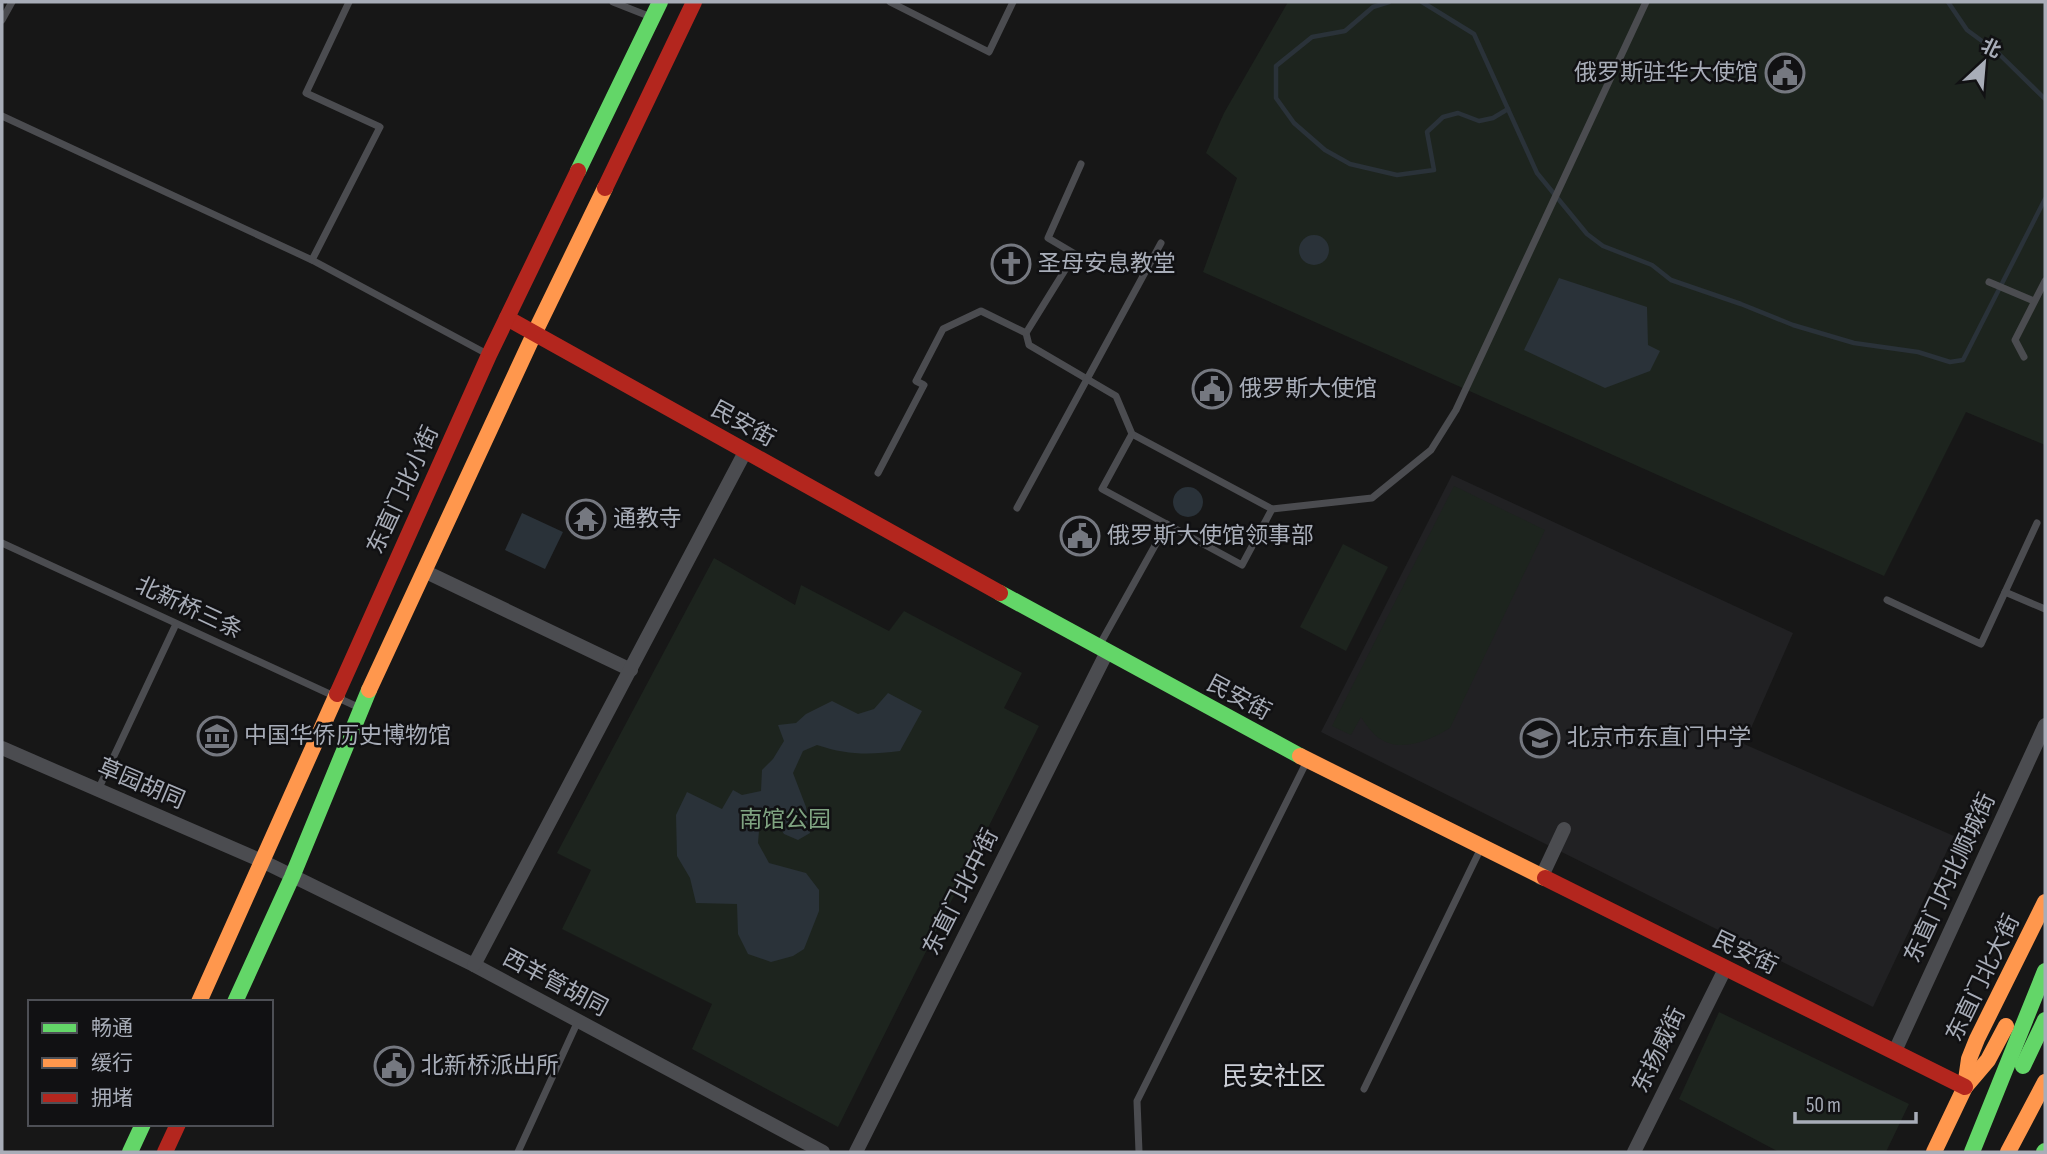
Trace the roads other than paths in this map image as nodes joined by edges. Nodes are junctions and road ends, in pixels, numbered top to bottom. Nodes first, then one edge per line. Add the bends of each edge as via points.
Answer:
1 (12, 2) edge
2 (349, 2) edge
3 (613, 2) edge
4 (660, 2) edge
5 (694, 2) edge
6 (890, 2) edge
7 (1013, 2) edge
8 (1646, 2) edge
9 (652, 18) junction
10 (2, 20) edge
11 (2, 116) edge
12 (1082, 164) dead end
13 (1161, 243) dead end
14 (312, 260) junction
15 (2045, 281) edge
16 (1990, 283) dead end
17 (2035, 301) junction
18 (507, 318) junction
19 (535, 332) junction
20 (1026, 333) junction
21 (489, 355) junction
22 (2024, 357) dead end
23 (1087, 379) junction
24 (1132, 434) junction
25 (745, 452) junction
26 (878, 473) dead end
27 (1017, 508) dead end
28 (1272, 509) junction
29 (2037, 523) dead end
30 (1167, 524) junction
31 (2, 543) edge
32 (424, 571) junction
33 (2005, 592) junction
34 (1887, 600) dead end
35 (2045, 610) edge
36 (176, 624) junction
37 (1103, 650) junction
38 (631, 670) junction
39 (335, 695) junction
40 (361, 708) junction
41 (2045, 725) edge
42 (2, 748) edge
43 (1308, 760) junction
44 (97, 790) junction
45 (1564, 829) dead end
46 (1481, 847) junction
47 (262, 861) junction
48 (292, 877) junction
49 (1541, 878) junction
50 (2045, 902) edge
51 (2045, 950) edge
52 (474, 965) junction
53 (1725, 969) junction
54 (2045, 971) edge
55 (200, 1000) edge
56 (235, 1000) edge
57 (2045, 1020) edge
58 (578, 1021) junction
59 (1895, 1051) junction
60 (2045, 1082) edge
61 (1965, 1087) junction
62 (1364, 1089) dead end
63 (142, 1126) edge
64 (177, 1126) edge
65 (130, 1152) edge
66 (165, 1152) edge
67 (518, 1152) edge
68 (823, 1152) edge
69 (856, 1152) edge
70 (1139, 1152) edge
71 (1634, 1152) edge
72 (1934, 1152) edge
73 (1972, 1152) edge
74 (1979, 1152) edge
75 (2008, 1152) edge

1 - 10 lane
2 - 14 lane via 306,93 380,127
3 - 9 lane
4 - 9 main road, 东直门北小街
5 - 19 main road
6 - 7 lane via 989,52
8 - 28 lane via 1456,410 1431,450 1371,498
9 - 18 main road, 东直门北小街
11 - 14 lane
12 - 20 lane via 1048,238 1075,254
13 - 23 lane
14 - 21 lane
15 - 17 lane
16 - 17 lane
17 - 22 lane via 2015,340
18 - 19 main road, 民安街
18 - 21 main road, 东直门北小街
19 - 25 main road, 民安街
19 - 32 main road
20 - 23 lane via 1029,345
20 - 26 lane via 981,311 943,330 916,381 924,385
21 - 39 main road, 东直门北小街
23 - 24 lane via 1116,396
23 - 27 lane
24 - 28 lane
24 - 30 lane via 1102,489
25 - 37 main road, 民安街
25 - 38 street
28 - 30 lane via 1242,565
29 - 33 lane
30 - 37 lane
31 - 36 lane, 北新桥三条
32 - 38 street
32 - 40 main road
33 - 34 lane via 1981,644
33 - 35 lane
36 - 39 lane, 北新桥三条
36 - 44 lane
37 - 43 main road, 民安街
37 - 69 street, 东直门北中街
38 - 52 street
39 - 40 lane, 北新桥三条
39 - 47 main road, 东直门北小街
40 - 48 main road
41 - 59 street, 东直门内北顺城街
42 - 44 street, 草园胡同
43 - 46 main road, 民安街
43 - 70 lane via 1137,1101
44 - 47 street, 草园胡同
45 - 49 street
46 - 49 main road, 民安街
46 - 62 lane
47 - 48 street, 西羊管胡同
47 - 55 main road, 东直门北小街
48 - 52 street, 西羊管胡同
48 - 56 main road
49 - 53 main road, 民安街
50 - 61 main road, 东直门北大街 via 1977,1039
51 - 61 main road via 1988,1060
52 - 58 street, 西羊管胡同
53 - 59 main road, 民安街
53 - 71 street, 东扬威街
54 - 73 main road
57 - 74 main road
58 - 67 lane
58 - 68 street, 西羊管胡同
59 - 61 main road, 民安街
60 - 75 main road
61 - 72 main road, 东直门北大街
63 - 65 main road
64 - 66 main road

